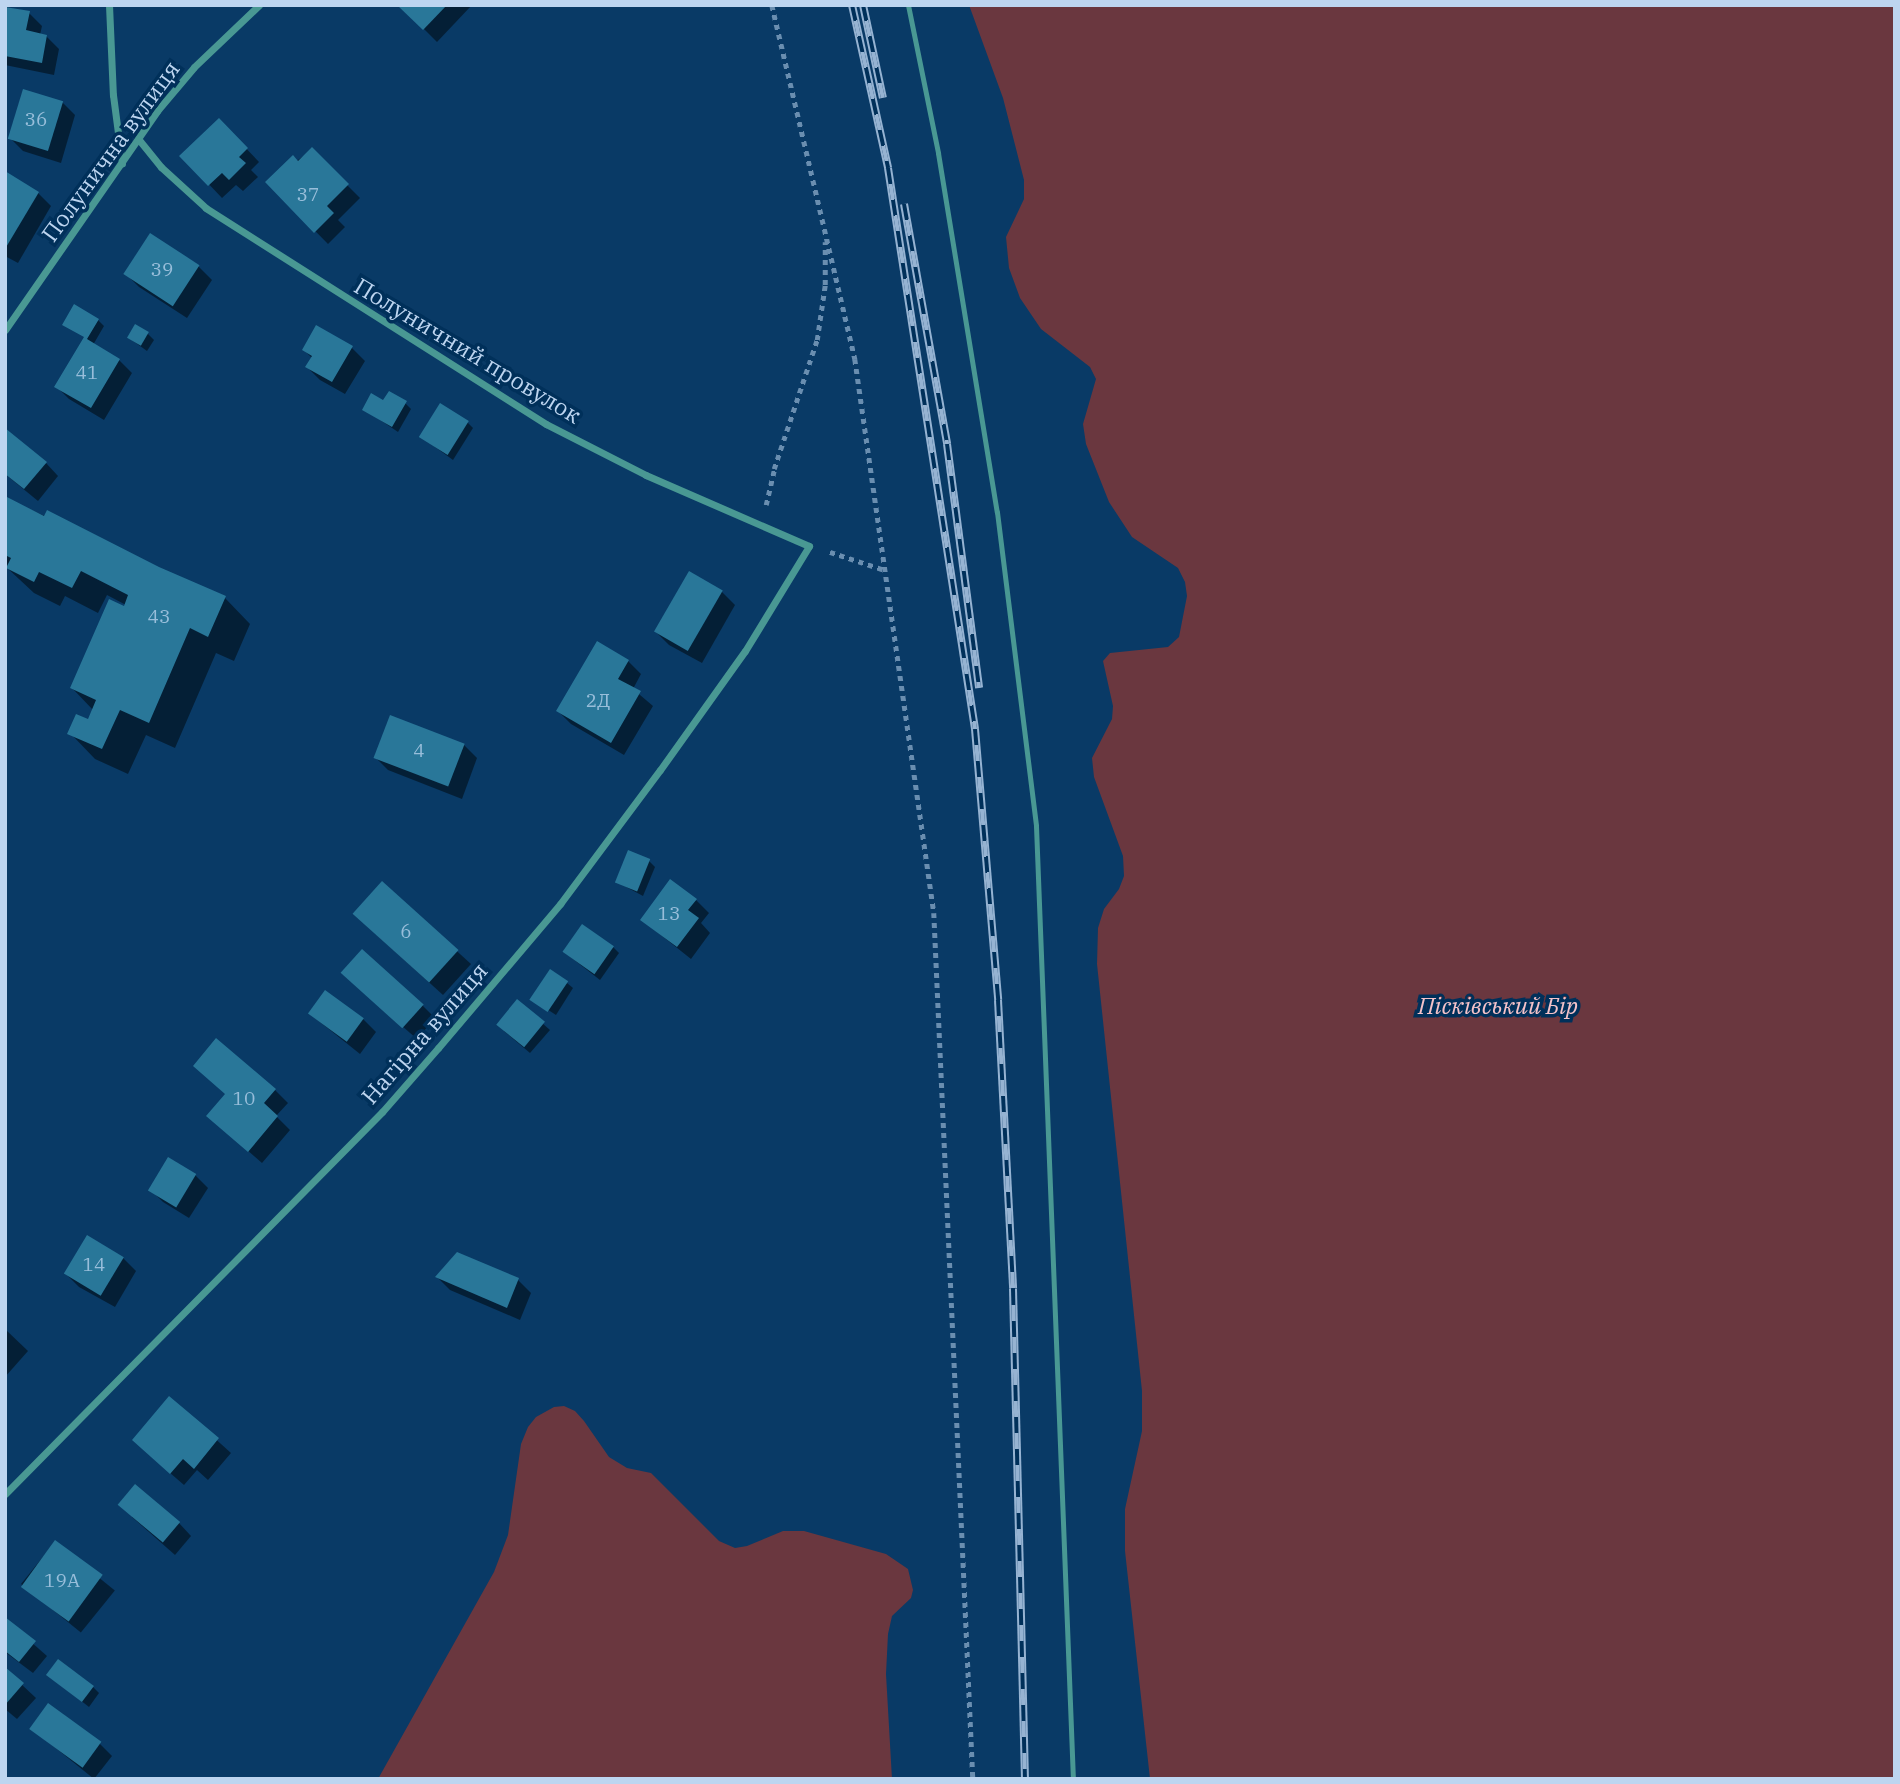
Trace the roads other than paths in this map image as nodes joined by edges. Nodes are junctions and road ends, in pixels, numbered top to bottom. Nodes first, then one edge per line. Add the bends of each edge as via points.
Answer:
1 (109, 5) edge
2 (259, 5) edge
3 (908, 5) edge
4 (138, 139) junction
5 (122, 164) junction
6 (5, 330) edge
7 (809, 546) joint
8 (5, 1494) edge
9 (1073, 1779) edge

1 - 5 street
2 - 4 street, Полунична вулиця via 194,67
3 - 9 lane via 938,153 997,512 1036,826
4 - 5 street, Полунична вулиця
4 - 7 street, Полуничний провулок via 206,208 546,424 646,475
5 - 6 street, Полунична вулиця
7 - 8 street, Нагірна вулиця via 745,651 651,781 560,904 438,1048 382,1112

